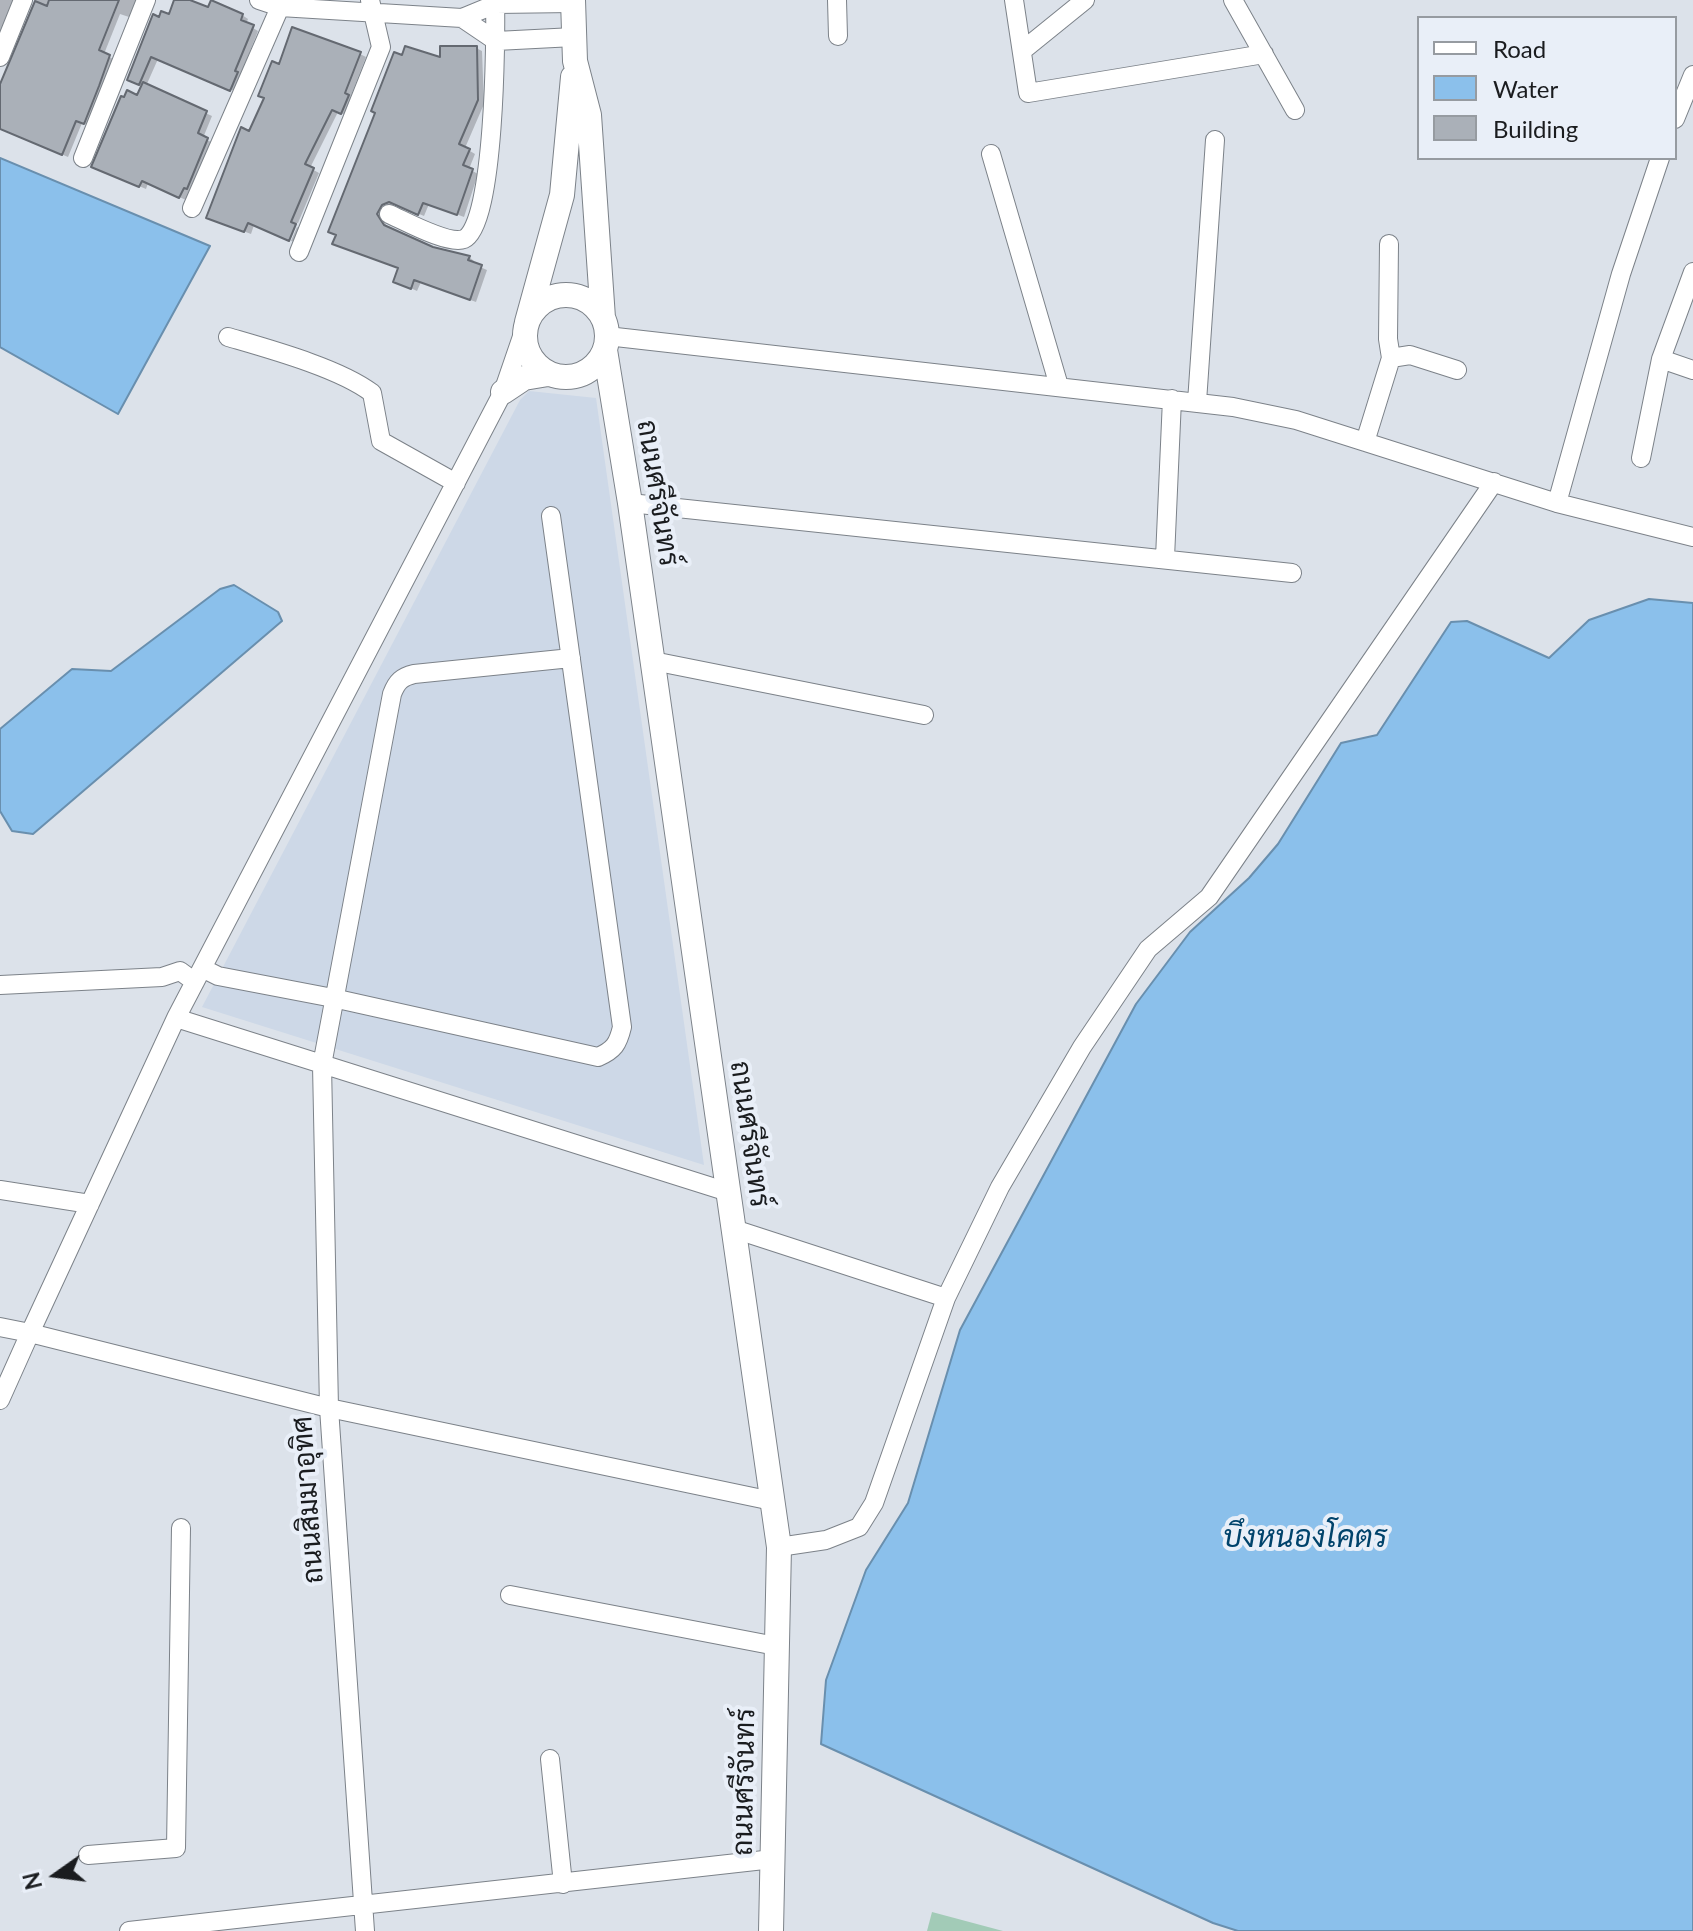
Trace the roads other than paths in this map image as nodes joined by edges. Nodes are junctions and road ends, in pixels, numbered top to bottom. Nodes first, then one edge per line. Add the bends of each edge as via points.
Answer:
1 (23, 0) edge
2 (146, 0) edge
3 (259, 0) edge
4 (837, 0) edge
5 (1014, 0) edge
6 (1085, 0) edge
7 (1233, 0) edge
8 (496, 2) edge
9 (573, 2) edge
10 (280, 7) junction
11 (371, 7) edge
12 (462, 18) junction
13 (838, 36) dead end
14 (496, 41) junction
15 (575, 49) junction
16 (1022, 51) junction
17 (1264, 54) junction
18 (0, 57) edge
19 (1693, 75) edge
20 (1295, 110) dead end
21 (1677, 114) edge
22 (1215, 140) dead end
23 (991, 154) dead end
24 (83, 158) dead end
25 (1659, 160) edge
26 (192, 208) dead end
27 (389, 214) dead end
28 (1389, 244) dead end
29 (299, 252) dead end
30 (1693, 272) edge
31 (527, 322) junction
32 (605, 335) junction
33 (228, 337) dead end
34 (1391, 358) junction
35 (1661, 359) junction
36 (1457, 370) dead end
37 (1693, 370) edge
38 (548, 374) junction
39 (580, 375) junction
40 (1059, 386) junction
41 (503, 392) junction
42 (1172, 399) junction
43 (1197, 402) junction
44 (615, 412) junction
45 (1365, 442) junction
46 (1641, 458) dead end
47 (1494, 482) junction
48 (456, 483) junction
49 (630, 503) junction
50 (1557, 503) junction
51 (551, 516) dead end
52 (1693, 537) edge
53 (1165, 558) junction
54 (1292, 573) dead end
55 (571, 658) junction
56 (653, 661) junction
57 (924, 715) dead end
58 (198, 975) junction
59 (0, 985) edge
60 (333, 998) junction
61 (176, 1018) junction
62 (322, 1065) junction
63 (0, 1190) edge
64 (728, 1192) junction
65 (90, 1204) junction
66 (734, 1229) junction
67 (946, 1298) junction
68 (0, 1327) edge
69 (30, 1333) junction
70 (0, 1400) edge
71 (329, 1408) junction
72 (772, 1501) junction
73 (181, 1528) dead end
74 (779, 1547) junction
75 (510, 1595) dead end
76 (776, 1646) junction
77 (550, 1759) dead end
78 (88, 1855) dead end
79 (773, 1859) junction
80 (563, 1884) junction
81 (363, 1905) junction
82 (129, 1931) edge
83 (365, 1931) edge
84 (771, 1931) edge

1 - 18 street
2 - 24 street
3 - 10 street
4 - 13 street
5 - 16 street
6 - 16 street
7 - 17 street
8 - 9 street
8 - 12 street
8 - 14 street
9 - 15 main road, ถนนศรีจันทร์
10 - 11 street
10 - 26 street
11 - 12 street
11 - 29 street via 381,47
12 - 14 street
14 - 15 street
14 - 27 street via 490,162 474,229 465,238 450,240
15 - 31 main road via 562,195
15 - 32 main road, ถนนศรีจันทร์ via 589,115
16 - 17 street via 1028,93
17 - 20 street
19 - 21 street
22 - 43 street
23 - 40 street
25 - 50 street via 1621,274
28 - 34 street
30 - 35 street
31 - 32 main road via 544,301 571,295 595,307
31 - 38 main road via 524,334 530,357
31 - 41 street
32 - 39 main road via 591,370
32 - 40 street
32 - 44 main road, ถนนศรีจันทร์
33 - 48 street via 360,384 372,393 381,441
34 - 36 street via 1410,355
34 - 45 street
35 - 37 street
35 - 46 street
38 - 39 main road
38 - 41 main road via 524,378
39 - 44 main road via 601,387
40 - 42 street
41 - 48 street
42 - 43 street
42 - 53 street
43 - 45 street via 1296,420
44 - 49 main road, ถนนศรีจันทร์
45 - 47 street
47 - 50 street
47 - 67 street via 1209,897 1148,949 1082,1047 1000,1187
48 - 58 street
49 - 53 street
49 - 56 main road, ถนนศรีจันทร์
50 - 52 street
51 - 55 street
53 - 54 street
55 - 60 street, ถนนสิมมาอุทิศ via 414,674 396,683
55 - 60 street via 622,1027 618,1043 598,1057
56 - 57 street
56 - 64 main road, ถนนศรีจันทร์
58 - 59 street via 180,971 162,977
58 - 60 street
58 - 61 street
60 - 62 street, ถนนสิมมาอุทิศ
61 - 62 street
61 - 65 street
62 - 64 street
62 - 71 street, ถนนสิมมาอุทิศ
63 - 65 street
64 - 66 main road, ถนนศรีจันทร์
65 - 69 street
66 - 67 street
66 - 72 main road, ถนนศรีจันทร์
67 - 74 street via 874,1503 859,1527 826,1540
68 - 69 street
69 - 70 street
69 - 71 street
71 - 72 street
71 - 81 street, ถนนสิมมาอุทิศ
72 - 74 main road, ถนนศรีจันทร์
73 - 78 street via 176,1848
74 - 76 main road, ถนนศรีจันทร์
75 - 76 street
76 - 79 main road, ถนนศรีจันทร์
77 - 80 street
79 - 80 street
79 - 84 main road, ถนนศรีจันทร์
80 - 81 street
81 - 82 street
81 - 83 street, ถนนสิมมาอุทิศ

